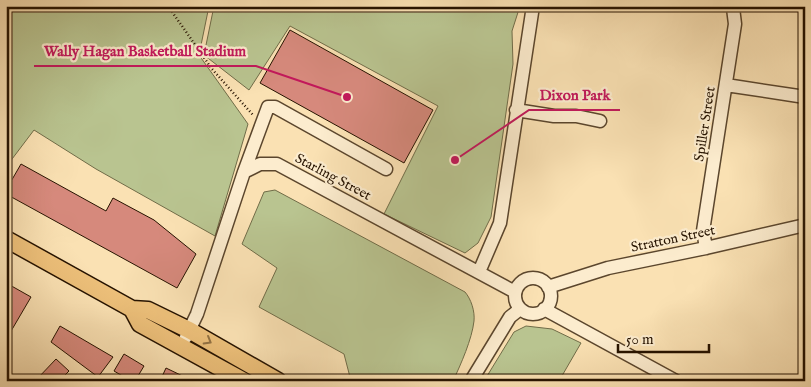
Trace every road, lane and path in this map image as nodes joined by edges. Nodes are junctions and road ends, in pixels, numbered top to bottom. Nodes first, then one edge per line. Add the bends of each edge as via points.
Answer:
1 (168, 6) edge
2 (533, 6) edge
3 (730, 6) edge
4 (726, 85) junction
5 (805, 97) edge
6 (516, 110) junction
7 (600, 121) dead end
8 (263, 122) junction
9 (386, 169) dead end
10 (244, 172) junction
11 (805, 225) edge
12 (6, 240) edge
13 (706, 248) junction
14 (478, 272) junction
15 (548, 288) junction
16 (515, 292) junction
17 (132, 309) junction
18 (520, 309) junction
19 (544, 310) junction
20 (189, 330) junction
21 (182, 346) junction
22 (244, 381) edge
23 (278, 381) edge
24 (471, 381) edge
25 (676, 381) edge

1 - 8 path via 212,69
2 - 6 street
3 - 4 street, Spiller Street via 735,24
4 - 5 street
4 - 13 street, Spiller Street via 703,230
6 - 7 street
6 - 14 street via 500,223
8 - 9 street via 268,107 276,107
8 - 10 street
10 - 14 street, Starling Street via 260,164 277,164
10 - 20 street
11 - 13 street, Stratton Street
12 - 17 main road
13 - 15 street, Stratton Street via 608,268
14 - 16 street, Starling Street
15 - 16 street via 533,278 522,282
15 - 19 street via 550,299
16 - 18 street
17 - 20 main road via 148,310
17 - 21 main road via 140,324
18 - 19 street via 535,314
18 - 24 street via 510,317
19 - 25 street
20 - 21 street
20 -> 23 main road
21 - 22 main road

